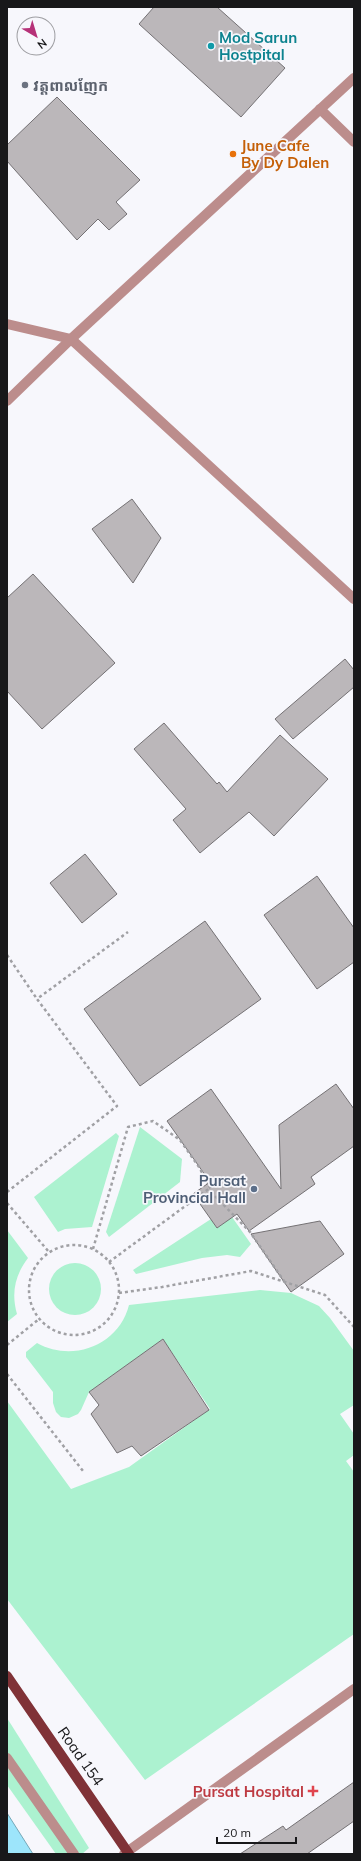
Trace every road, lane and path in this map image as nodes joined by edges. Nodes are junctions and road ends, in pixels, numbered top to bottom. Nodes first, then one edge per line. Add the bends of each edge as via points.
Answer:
1 (354, 78) edge
2 (320, 109) junction
3 (354, 142) edge
4 (7, 324) edge
5 (71, 339) junction
6 (7, 401) edge
7 (354, 599) edge
8 (128, 932) dead end
9 (7, 955) edge
10 (37, 999) junction
11 (210, 1188) junction
12 (7, 1192) edge
13 (7, 1203) edge
14 (93, 1249) junction
15 (49, 1252) junction
16 (109, 1262) junction
17 (284, 1281) junction
18 (119, 1293) junction
19 (39, 1319) junction
20 (354, 1327) edge
21 (7, 1345) edge
22 (7, 1374) edge
23 (83, 1471) dead end
24 (7, 1676) edge
25 (354, 1689) edge
26 (7, 1758) edge
27 (127, 1853) edge
28 (74, 1854) edge

1 - 2 street
2 - 3 street
2 - 5 street
4 - 5 street
5 - 6 street
5 - 7 street
8 - 10 path
9 - 10 path
10 - 12 path via 117,1106
11 - 14 path via 180,1140 153,1121 128,1127
11 - 16 path
11 - 17 path via 250,1232
13 - 15 path
14 - 15 path via 78,1245 63,1246
14 - 16 path
15 - 19 path via 38,1262 31,1276 31,1306
16 - 18 path via 118,1280
17 - 18 path via 251,1271 162,1288
17 - 20 path via 325,1295
18 - 19 path via 110,1317 89,1333 62,1334 50,1329
19 - 21 path
22 - 23 path
24 - 27 main road, Road 154
25 - 27 street
26 - 28 street

